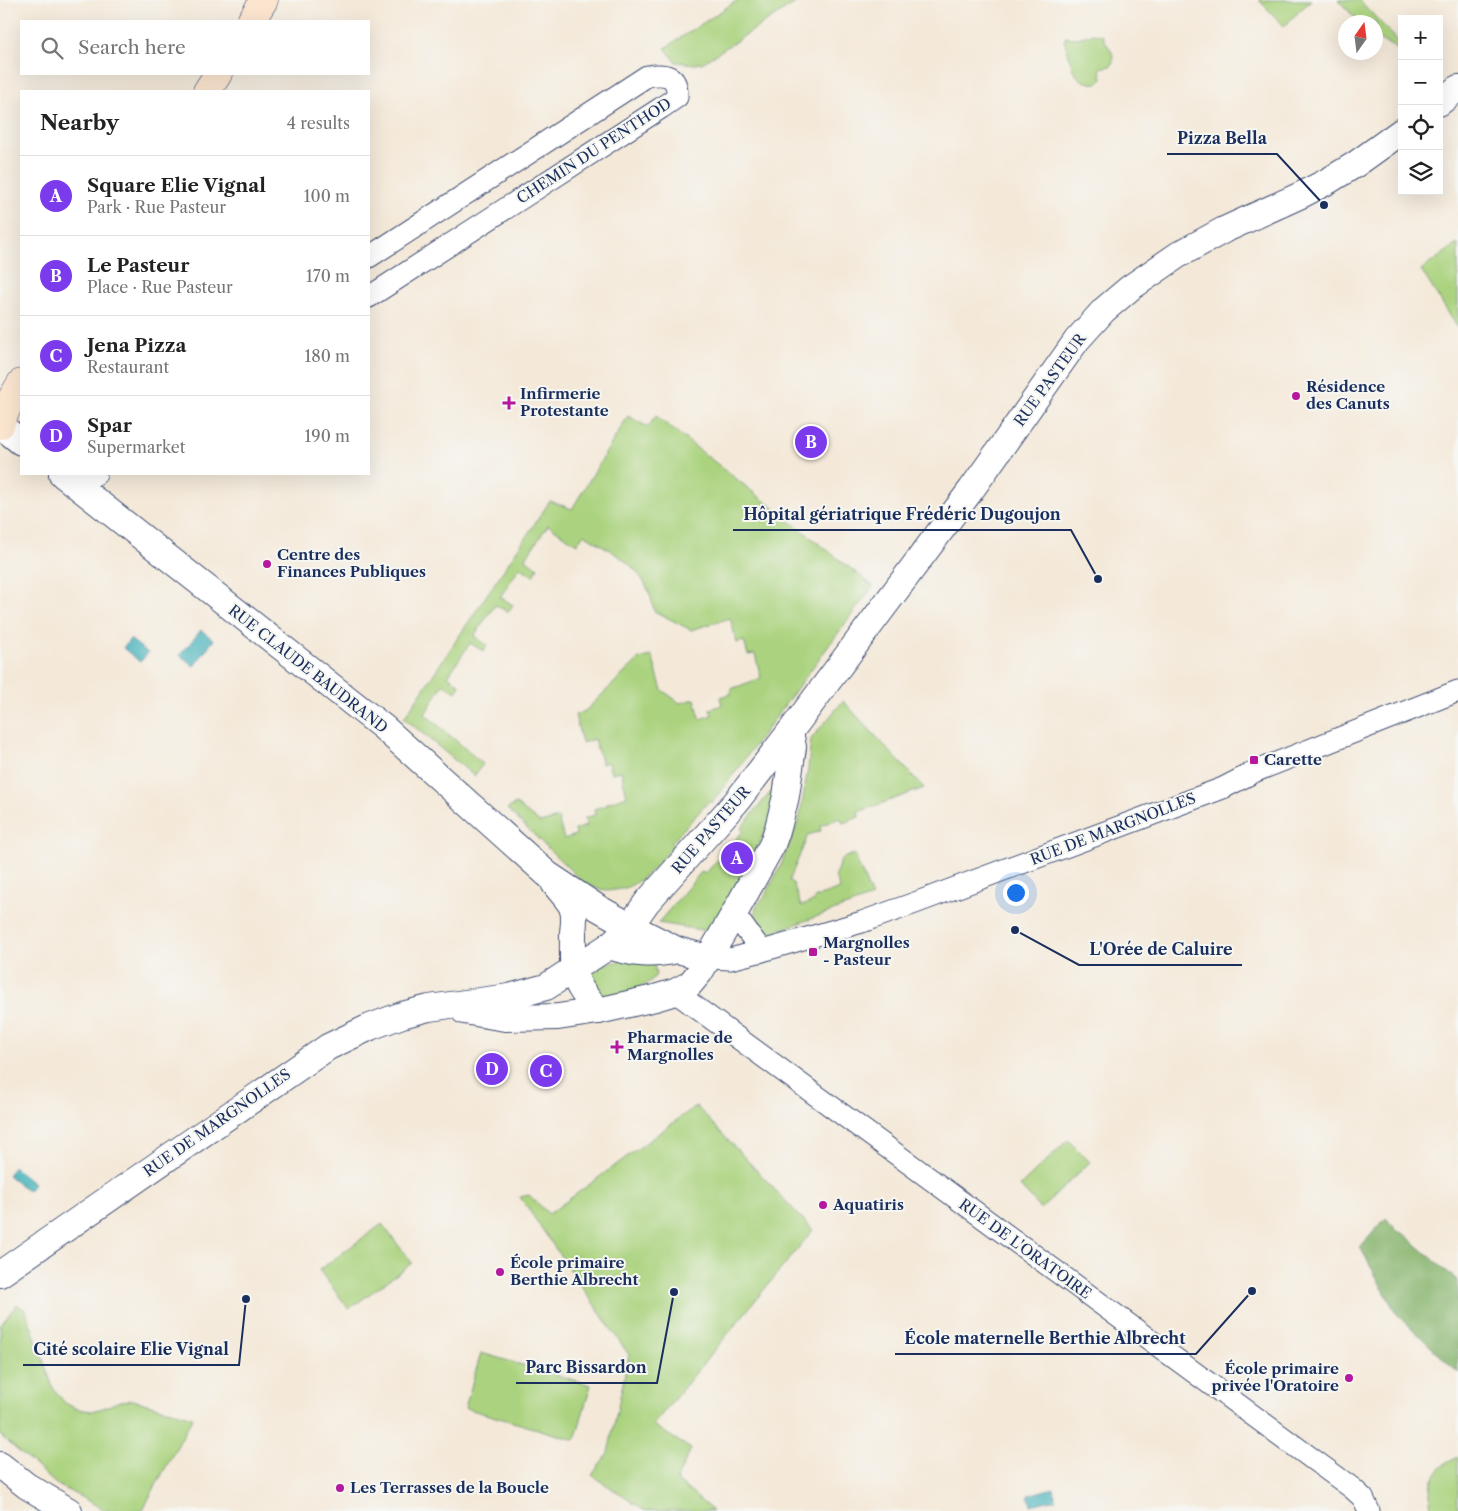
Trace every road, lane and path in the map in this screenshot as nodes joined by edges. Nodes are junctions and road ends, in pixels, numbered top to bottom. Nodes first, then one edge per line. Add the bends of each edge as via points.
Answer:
1 (264, 0) edge
2 (252, 20) edge
3 (217, 75) edge
4 (1458, 88) edge
5 (208, 90) edge
6 (1443, 100) edge
7 (1398, 134) edge
8 (370, 256) edge
9 (370, 296) edge
10 (20, 385) edge
11 (0, 425) edge
12 (20, 441) edge
13 (78, 478) edge
14 (1458, 691) edge
15 (790, 732) junction
16 (547, 874) junction
17 (734, 914) junction
18 (630, 926) junction
19 (609, 946) junction
20 (676, 950) junction
21 (762, 951) junction
22 (708, 958) junction
23 (573, 970) junction
24 (675, 992) junction
25 (450, 1006) junction
26 (598, 1011) junction
27 (0, 1274) edge
28 (0, 1465) edge
29 (69, 1511) edge
30 (1369, 1511) edge

1 - 2 main road
3 - 5 main road
4 - 6 street
7 - 15 street, RUE PASTEUR via 1328,181 1178,255 1104,310 1077,340 965,498
8 - 9 street, CHEMIN DU PENTHOD via 647,76 661,74 672,78 677,86 677,97 661,108
10 - 11 main road
11 - 12 street
13 - 16 street, RUE CLAUDE BAUDRAND via 382,727
14 - 21 street, RUE DE MARGNOLLES via 1256,771 1223,788 924,900
15 - 17 street via 793,747 778,828
15 - 18 street, RUE PASTEUR via 736,802 647,902
16 - 18 street, RUE CLAUDE BAUDRAND
16 - 23 street, RUE CLAUDE BAUDRAND via 572,906
17 - 21 street
17 - 22 street
18 - 19 street, RUE DE MARGNOLLES
18 - 20 street, RUE DE MARGNOLLES
19 - 20 street, RUE DE MARGNOLLES via 654,954
19 - 23 street, RUE DE MARGNOLLES
20 - 22 street, RUE DE MARGNOLLES
21 - 22 street, RUE DE MARGNOLLES via 730,959
22 - 24 street, RUE DE MARGNOLLES via 690,984
23 - 25 street, RUE DE MARGNOLLES via 546,986 509,997
23 - 26 street via 583,994
24 - 26 street, RUE DE MARGNOLLES
24 - 30 street, RUE DE L'ORATOIRE via 1352,1488 1363,1498
25 - 26 street, RUE DE MARGNOLLES via 472,1014 505,1018 558,1017
25 - 27 street, RUE DE MARGNOLLES via 402,1015 328,1047
28 - 29 street

